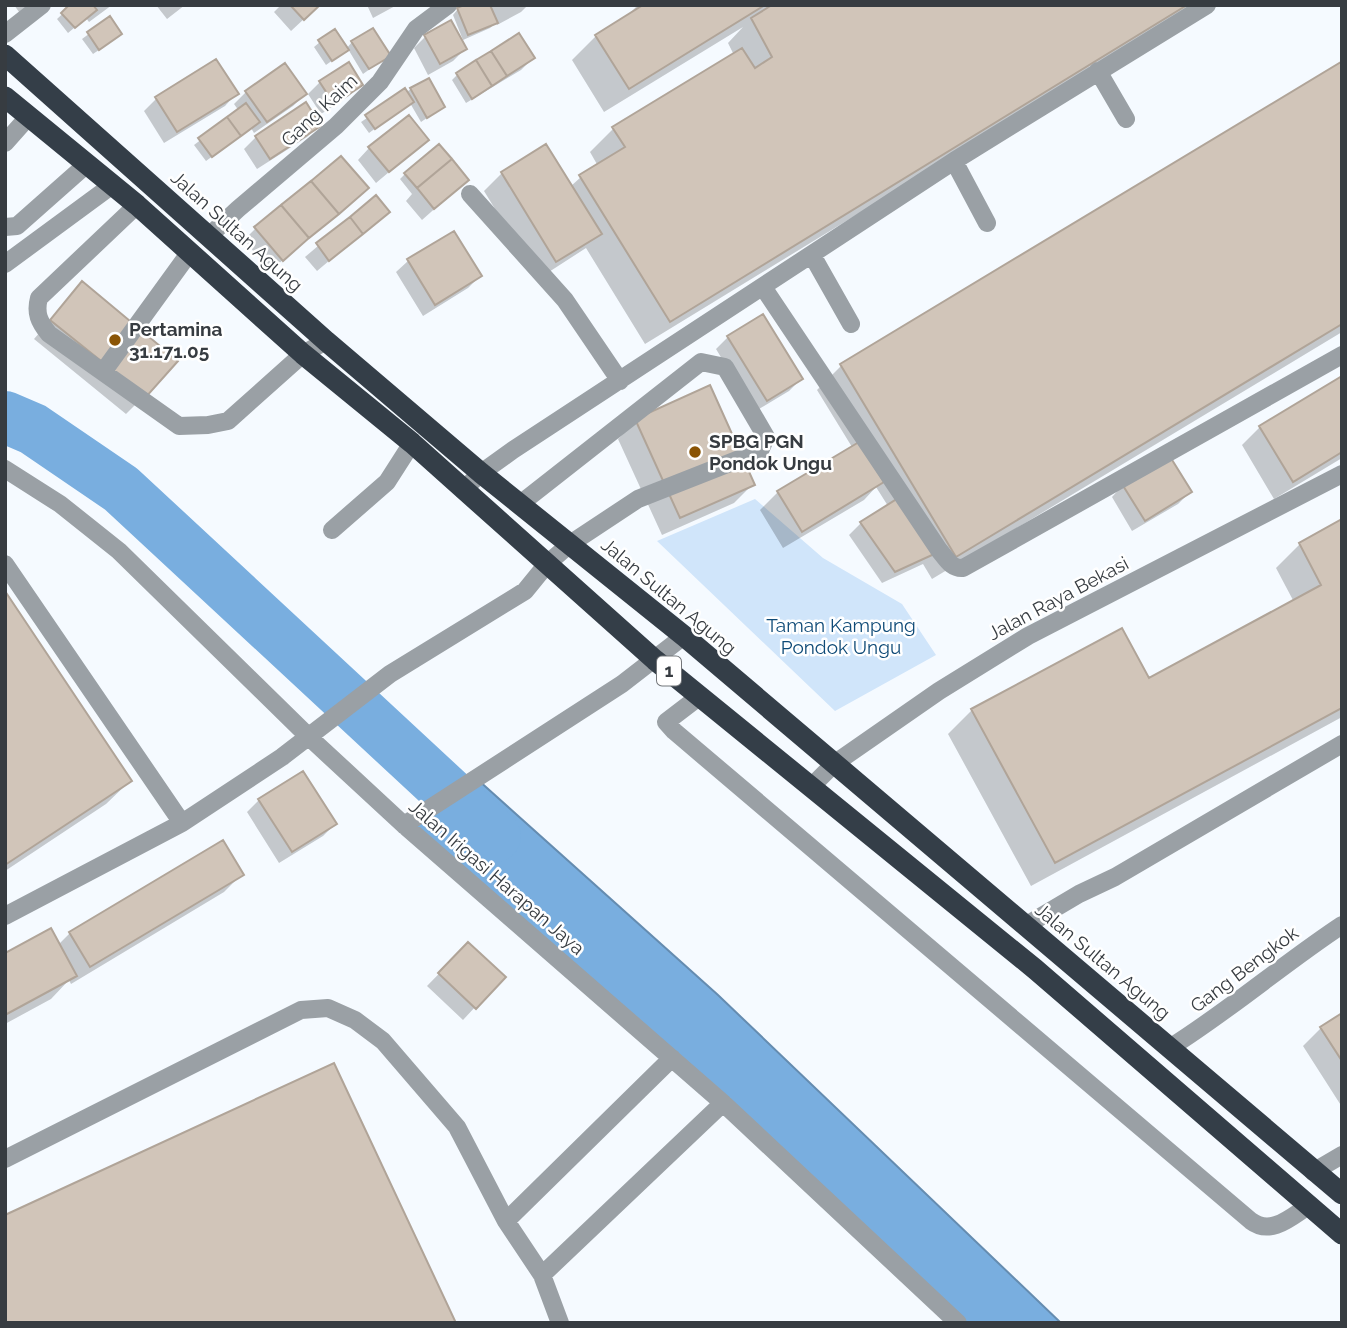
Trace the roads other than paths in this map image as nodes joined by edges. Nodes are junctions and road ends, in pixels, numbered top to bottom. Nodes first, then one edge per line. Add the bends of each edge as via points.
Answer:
1 (42, 5) edge
2 (448, 5) edge
3 (1207, 5) edge
4 (5, 34) edge
5 (5, 55) edge
6 (1098, 71) junction
7 (5, 97) edge
8 (29, 116) junction
9 (1126, 119) dead end
10 (5, 143) edge
11 (954, 161) junction
12 (87, 164) junction
13 (111, 186) junction
14 (470, 194) dead end
15 (137, 205) junction
16 (987, 223) dead end
17 (5, 227) edge
18 (209, 236) junction
19 (190, 252) junction
20 (812, 255) junction
21 (5, 264) edge
22 (764, 287) junction
23 (851, 324) dead end
24 (326, 341) junction
25 (303, 354) junction
26 (1342, 355) edge
27 (103, 372) junction
28 (620, 381) junction
29 (412, 443) junction
30 (5, 469) edge
31 (481, 473) junction
32 (1342, 474) edge
33 (463, 490) junction
34 (520, 504) junction
35 (332, 530) dead end
36 (570, 544) junction
37 (5, 564) edge
38 (547, 564) junction
39 (684, 636) junction
40 (655, 660) junction
41 (700, 696) junction
42 (310, 738) junction
43 (1342, 744) edge
44 (834, 764) junction
45 (812, 786) junction
46 (182, 823) junction
47 (404, 825) junction
48 (5, 916) edge
49 (1342, 925) edge
50 (1025, 926) junction
51 (1171, 1047) junction
52 (672, 1058) junction
53 (723, 1103) junction
54 (1342, 1155) edge
55 (5, 1159) edge
56 (1314, 1172) junction
57 (1342, 1194) edge
58 (1308, 1206) junction
59 (506, 1221) junction
60 (1342, 1234) edge
61 (542, 1276) junction
62 (560, 1323) edge
63 (958, 1323) edge

1 - 4 street
2 - 18 street, Gang Kaim via 416,29 380,82 337,127
3 - 6 street
5 - 18 highway, Jalan Sultan Agung / 1
6 - 9 street
6 - 11 street
7 - 8 highway, 1
8 - 10 street
8 - 12 highway, 1
11 - 16 street
11 - 20 street
12 - 13 highway, 1
12 - 17 street via 17,226
13 - 15 highway, 1
13 - 21 street
14 - 28 street via 565,300
15 - 19 highway, 1
15 - 27 street via 39,298 36,308 49,334
18 - 19 highway
18 - 24 highway, Jalan Sultan Agung / 1
19 - 25 highway, 1
19 - 27 street
20 - 22 street
20 - 23 street
22 - 26 street via 939,550 958,568
22 - 28 street
24 - 25 street
24 - 31 highway, Jalan Sultan Agung / 1
25 - 27 street via 228,421 208,425 179,426
25 - 29 highway, 1
28 - 31 street
29 - 33 highway, 1
29 - 35 street via 387,482
30 - 42 street, Jalan Irigasi Harapan Jaya via 60,504 119,551
31 - 33 street
31 - 34 highway, Jalan Sultan Agung / 1
32 - 44 street, Jalan Raya Bekasi via 1028,636
33 - 38 highway, 1
34 - 36 highway, Jalan Sultan Agung / 1
34 - 36 street via 701,362 725,366 766,438 760,451 638,499
36 - 38 street
36 - 39 highway, Jalan Sultan Agung / 1
37 - 46 street
38 - 40 highway, 1
38 - 42 street via 526,590 390,674
39 - 40 street
39 - 44 highway, Jalan Sultan Agung / 1
40 - 41 highway, 1
40 - 47 street
41 - 45 highway, 1
41 - 58 street via 666,722 674,731 1251,1221 1278,1225
42 - 46 street
42 - 47 street, Jalan Irigasi Harapan Jaya
43 - 50 street
44 - 45 street, Jalan Raya Bekasi
44 - 50 highway, Jalan Sultan Agung / 1
45 - 58 highway, 1 via 1035,969
46 - 48 street
47 - 52 street, Jalan Irigasi Harapan Jaya
49 - 51 street, Gang Bengkok
50 - 51 highway, Jalan Sultan Agung / 1
51 - 56 highway, Jalan Sultan Agung / 1
52 - 53 street, Jalan Irigasi Harapan Jaya
52 - 59 street
53 - 61 street
53 - 63 street, Jalan Irigasi Harapan Jaya
54 - 56 street
55 - 59 street via 301,1010 328,1008 355,1020 383,1041 457,1128
56 - 57 highway, Jalan Sultan Agung / 1
58 - 60 highway, 1
59 - 61 street
61 - 62 street

